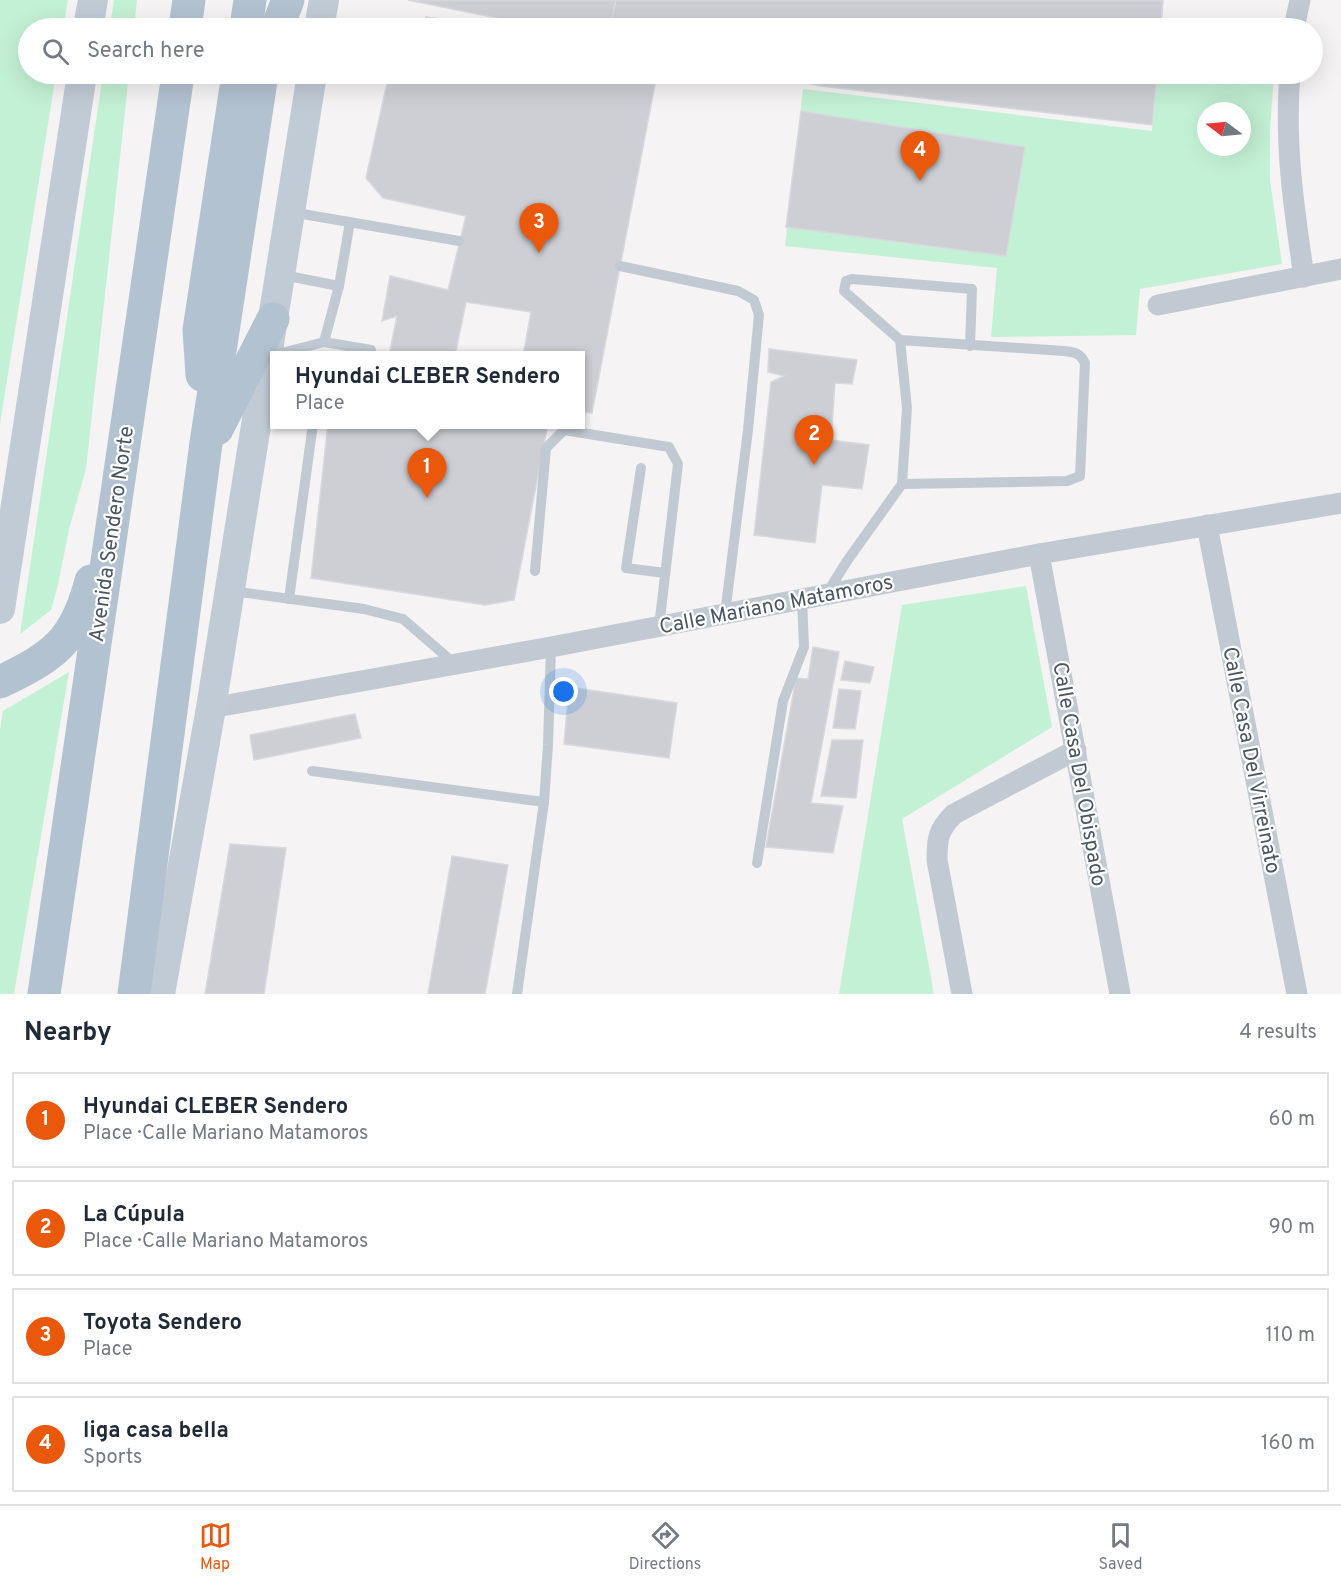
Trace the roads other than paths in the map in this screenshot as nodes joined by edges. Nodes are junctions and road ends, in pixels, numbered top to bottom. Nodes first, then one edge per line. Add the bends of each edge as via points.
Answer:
1 (93, 0) edge
2 (171, 0) edge
3 (189, 0) edge
4 (250, 0) edge
5 (273, 0) edge
6 (288, 0) edge
7 (324, 0) edge
8 (1300, 0) edge
9 (90, 18) edge
10 (174, 18) edge
11 (186, 18) edge
12 (247, 18) edge
13 (270, 18) edge
14 (281, 18) edge
15 (321, 18) edge
16 (1296, 18) edge
17 (79, 84) edge
18 (176, 84) edge
19 (236, 84) edge
20 (260, 84) edge
21 (310, 84) edge
22 (1289, 84) edge
23 (290, 211) junction
24 (350, 222) junction
25 (459, 241) dead end
26 (620, 266) dead end
27 (1341, 270) edge
28 (280, 274) junction
29 (1304, 277) junction
30 (339, 285) junction
31 (1158, 305) dead end
32 (273, 319) junction
33 (900, 340) junction
34 (324, 342) junction
35 (970, 346) junction
36 (270, 351) edge
37 (304, 351) edge
38 (371, 351) dead end
39 (269, 367) edge
40 (312, 429) edge
41 (206, 447) junction
42 (121, 454) junction
43 (641, 468) dead end
44 (902, 484) junction
45 (1341, 502) edge
46 (1207, 525) junction
47 (1039, 554) junction
48 (535, 570) dead end
49 (665, 573) junction
50 (230, 591) junction
51 (827, 593) junction
52 (802, 598) junction
53 (289, 599) junction
54 (0, 609) edge
55 (725, 614) junction
56 (659, 627) junction
57 (551, 647) junction
58 (455, 664) junction
59 (0, 681) edge
60 (211, 708) junction
61 (1076, 750) junction
62 (312, 771) dead end
63 (544, 802) junction
64 (757, 863) dead end
65 (44, 994) edge
66 (134, 994) edge
67 (160, 994) edge
68 (517, 994) edge
69 (962, 994) edge
70 (1120, 994) edge
71 (1297, 994) edge

1 - 9 street
2 - 10 main road
3 - 11 main road
4 - 12 main road
5 - 13 main road
6 - 14 main road
7 - 15 street
8 - 16 street
17 - 54 street
18 - 42 main road, Avenida Sendero Norte
19 - 41 main road via 199,330
20 - 41 main road
21 - 23 street
22 - 29 street via 1288,141
23 - 24 lane
23 - 28 street
24 - 25 lane
24 - 30 lane
26 - 55 lane via 738,291 754,300 759,315
27 - 29 street
28 - 30 lane
28 - 32 street
29 - 31 street
30 - 34 lane
32 - 36 street
32 - 41 main road
33 - 35 lane
33 - 35 lane via 844,291 846,281 972,289
33 - 44 lane via 907,408
34 - 37 lane
34 - 38 lane
35 - 44 lane via 1075,352 1082,357 1085,363 1080,476 1067,481
39 - 50 street
40 - 53 lane
41 - 66 main road
42 - 59 main road via 90,584 68,636 36,664
42 - 65 main road, Avenida Sendero Norte
43 - 49 lane via 626,568
44 - 51 lane
45 - 46 street, Calle Mariano Matamoros
46 - 47 street, Calle Mariano Matamoros
46 - 71 street, Calle Casa Del Virreinato
47 - 51 street, Calle Mariano Matamoros
47 - 61 street, Calle Casa Del Obispado
48 - 49 lane via 546,448 564,430 669,447 678,464
49 - 56 lane
50 - 53 lane
50 - 60 street
51 - 52 street, Calle Mariano Matamoros
52 - 55 street, Calle Mariano Matamoros
52 - 64 lane via 804,647 783,701
53 - 58 lane via 364,609 403,619
55 - 56 street, Calle Mariano Matamoros
56 - 57 street, Calle Mariano Matamoros
57 - 58 street, Calle Mariano Matamoros
57 - 63 lane
58 - 60 street, Calle Mariano Matamoros
60 - 67 street
61 - 69 street via 954,814 943,825 937,840 937,860
61 - 70 street, Calle Casa Del Obispado
62 - 63 lane
63 - 68 lane

